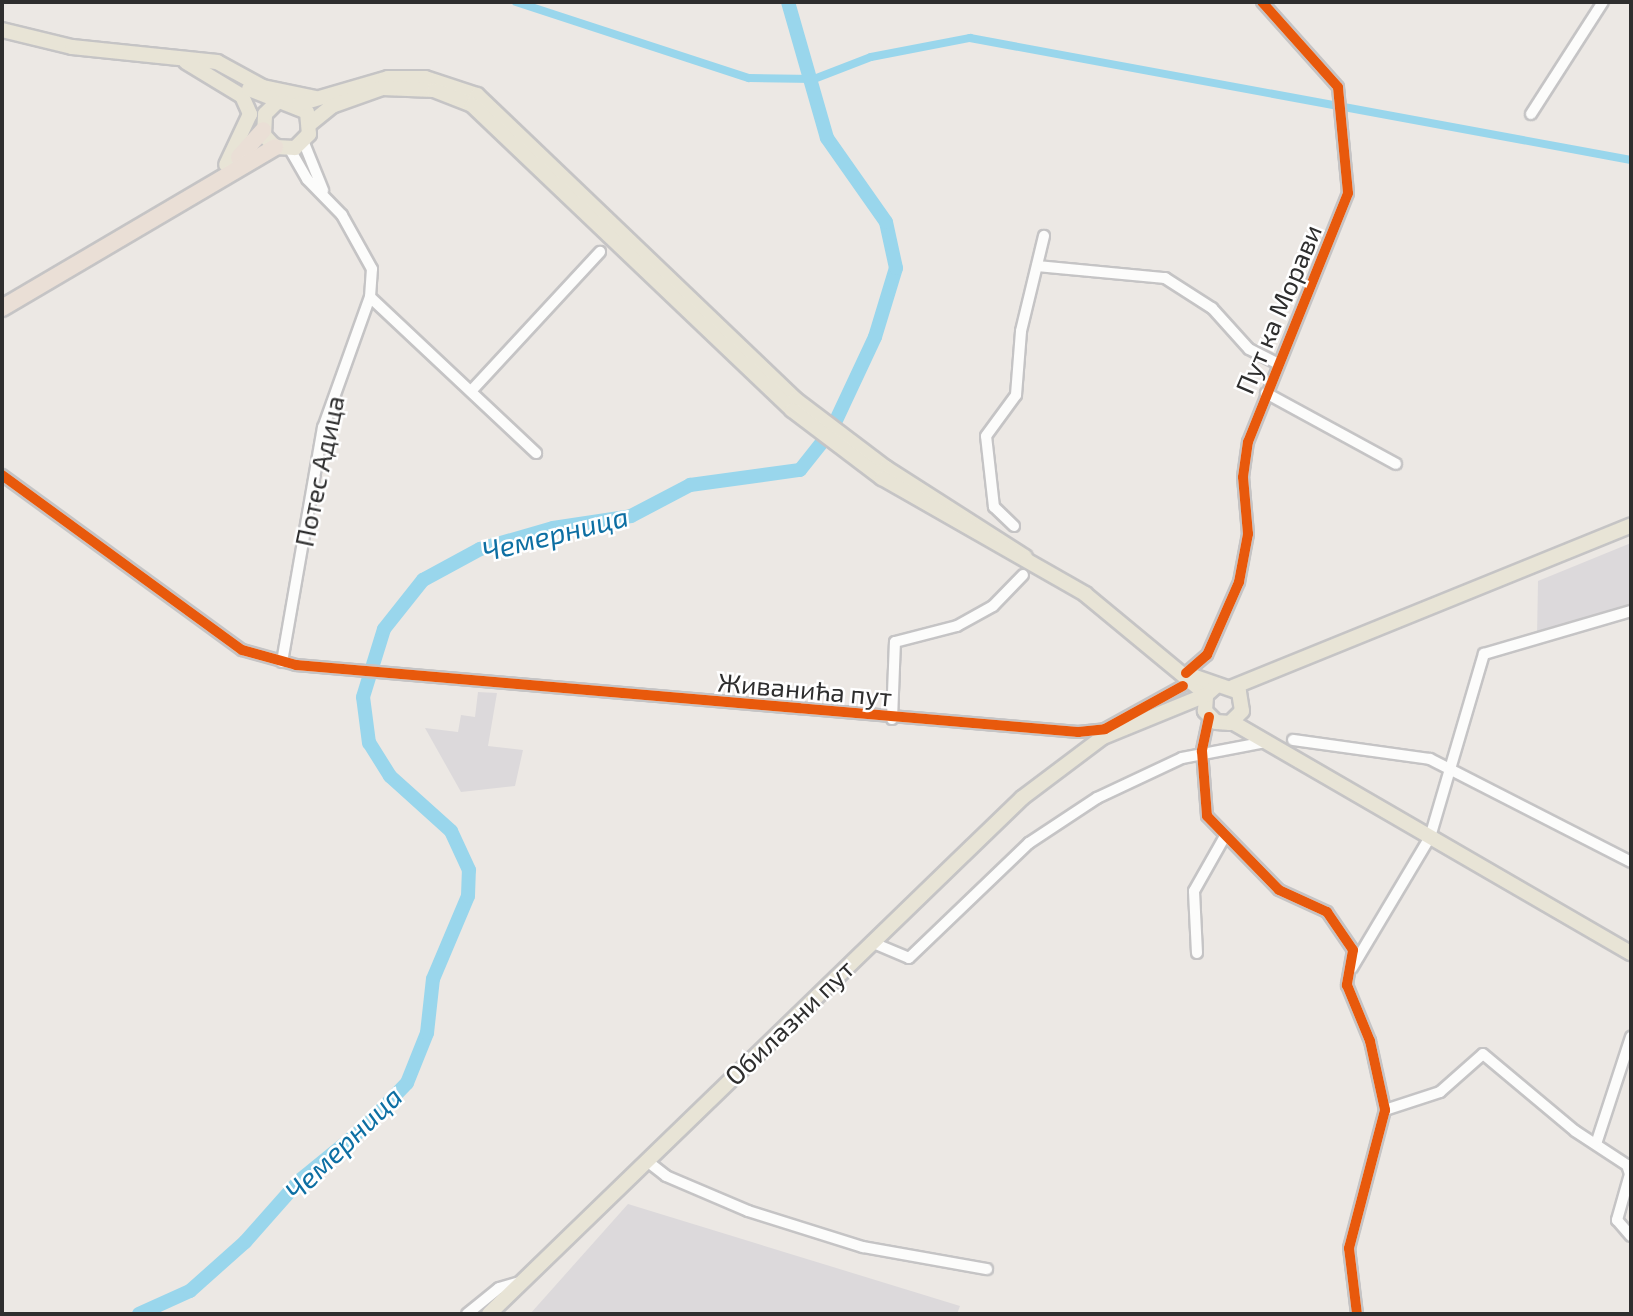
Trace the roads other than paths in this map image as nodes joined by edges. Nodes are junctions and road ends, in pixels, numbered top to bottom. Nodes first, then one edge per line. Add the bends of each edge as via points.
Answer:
1 (1262, 2) edge
2 (1603, 2) edge
3 (2, 30) edge
4 (172, 54) junction
5 (196, 59) junction
6 (315, 97) junction
7 (299, 104) junction
8 (271, 108) junction
9 (1531, 114) dead end
10 (311, 123) junction
11 (263, 130) junction
12 (304, 143) junction
13 (282, 148) junction
14 (226, 165) junction
15 (328, 198) junction
16 (1044, 236) dead end
17 (600, 252) dead end
18 (1037, 266) junction
19 (2, 298) edge
20 (370, 298) junction
21 (2, 308) edge
22 (1276, 363) junction
23 (473, 389) junction
24 (1266, 393) junction
25 (793, 405) junction
26 (536, 453) dead end
27 (1396, 464) dead end
28 (2, 475) edge
29 (1631, 525) edge
30 (1014, 526) dead end
31 (1023, 575) dead end
32 (1631, 611) edge
33 (1326, 649) junction
34 (282, 662) junction
35 (1187, 678) junction
36 (1234, 687) junction
37 (1210, 692) junction
38 (1179, 704) junction
39 (1225, 715) junction
40 (892, 719) junction
41 (1102, 736) junction
42 (1271, 740) junction
43 (1293, 740) dead end
44 (1202, 751) junction
45 (1454, 768) junction
46 (1430, 837) junction
47 (1224, 838) junction
48 (1631, 862) edge
49 (871, 942) junction
50 (1197, 953) dead end
51 (1631, 953) edge
52 (1352, 968) junction
53 (1631, 1037) edge
54 (1385, 1110) junction
55 (1596, 1144) junction
56 (647, 1161) junction
57 (1631, 1236) edge
58 (987, 1269) dead end
59 (523, 1281) junction
60 (467, 1314) edge
61 (489, 1314) edge
62 (1357, 1314) edge

1 - 22 street, Пут ка Морави via 1334,80 1346,205
2 - 9 street
3 - 4 main road via 72,47
4 - 5 main road
4 - 14 main road via 242,96 250,124
5 - 6 main road via 217,62 263,87
5 - 8 main road
6 - 7 main road
6 - 25 main road via 353,83 408,78 477,95
7 - 8 main road
7 - 10 main road
8 - 11 main road
10 - 12 main road
10 - 25 main road via 332,106 382,88 434,90 472,105
11 - 13 main road
11 - 14 highway
12 - 13 main road
12 - 15 street
13 - 15 street
13 - 21 highway
14 - 19 highway
15 - 20 street via 372,269
16 - 18 street
17 - 23 street
18 - 22 street via 1165,278 1212,308 1249,349
18 - 30 street via 1021,331 1016,395 985,445 994,507
20 - 23 street
20 - 34 street, Потес Адица via 323,428
22 - 24 street, Пут ка Морави
23 - 26 street
24 - 27 street
24 - 35 street, Пут ка Морави via 1244,458 1248,534 1239,582 1207,655
25 - 35 main road via 1002,552 1031,562 1085,594
28 - 34 street via 235,645
29 - 33 main road
31 - 40 street via 993,606 957,625 895,642
32 - 45 street via 1492,650 1480,662
33 - 36 main road
33 - 39 main road via 1259,683
34 - 40 street, Живанића пут via 412,678
35 - 37 main road
35 - 38 main road
35 - 41 street
36 - 37 main road
36 - 39 main road
37 - 38 main road
37 - 39 main road
38 - 41 main road
39 - 41 main road via 1177,713
39 - 42 main road
39 - 44 street via 1205,735
40 - 41 street, Живанића пут
41 - 49 main road, Обилазни пут via 1022,798
42 - 44 street
42 - 46 main road
43 - 45 street via 1402,750
44 - 47 street via 1202,803
44 - 49 street via 1114,788 1029,843 909,958
45 - 46 street
45 - 48 street
46 - 51 main road
46 - 52 street
47 - 50 street via 1194,891
47 - 52 street via 1279,890 1327,912 1349,938
49 - 56 main road, Обилазни пут
52 - 54 street via 1347,985 1370,1041
53 - 55 street
54 - 55 street via 1440,1092 1479,1053
54 - 62 street via 1349,1248
55 - 57 street via 1629,1168 1617,1220
56 - 58 street via 666,1176 748,1211 863,1247
56 - 59 main road, Обилазни пут
59 - 60 street via 499,1288
59 - 61 main road, Обилазни пут

